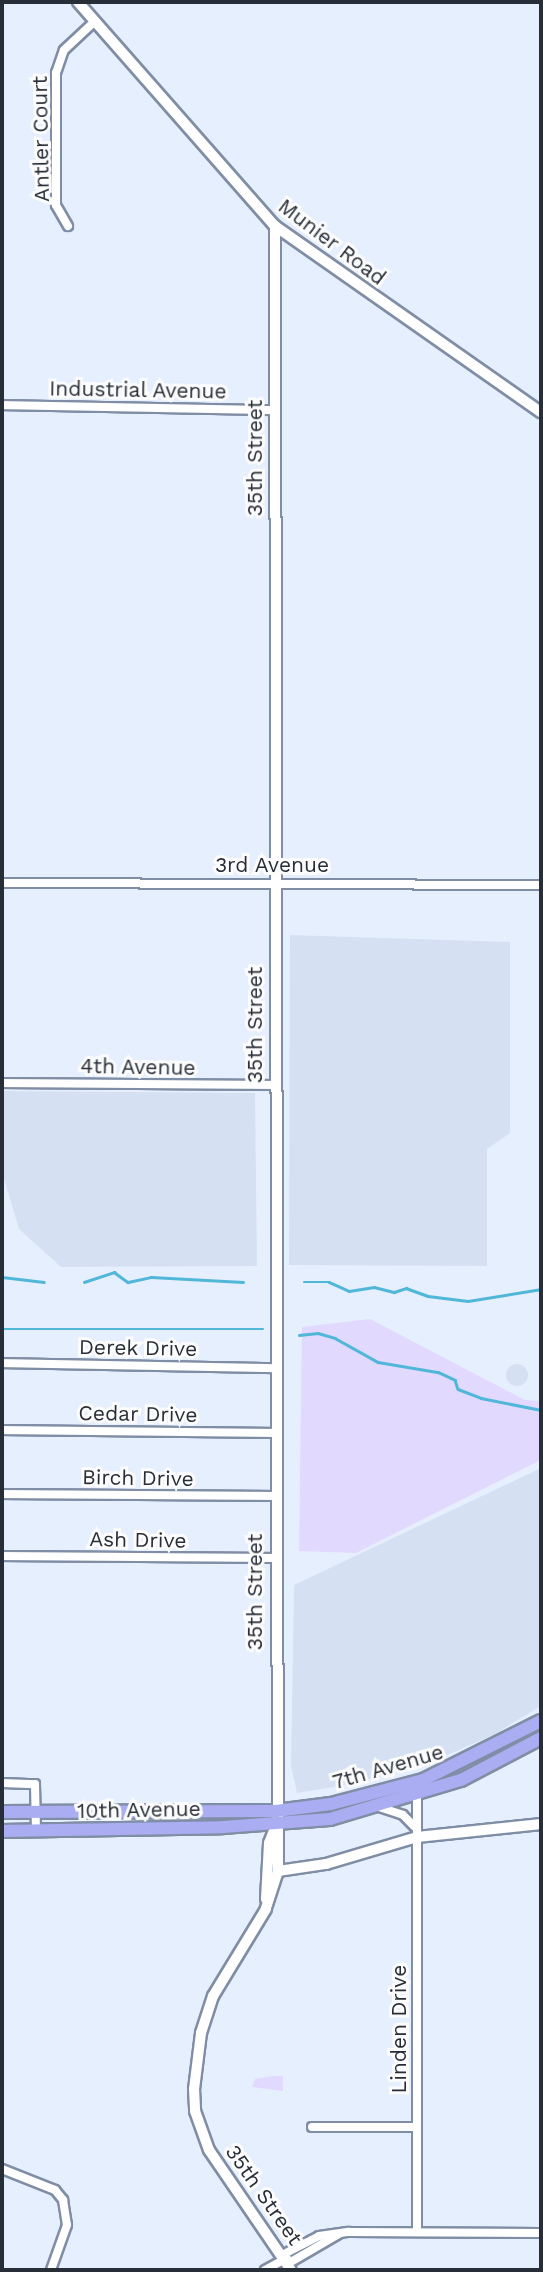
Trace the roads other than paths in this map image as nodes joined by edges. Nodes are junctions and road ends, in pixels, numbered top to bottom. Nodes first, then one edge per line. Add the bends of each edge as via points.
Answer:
1 (78, 2) edge
2 (95, 22) junction
3 (68, 226) dead end
4 (275, 226) junction
5 (2, 405) edge
6 (274, 410) junction
7 (541, 412) edge
8 (274, 882) junction
9 (2, 883) edge
10 (541, 885) edge
11 (2, 1083) edge
12 (274, 1085) junction
13 (2, 1363) edge
14 (274, 1368) junction
15 (2, 1430) edge
16 (274, 1433) junction
17 (2, 1494) edge
18 (274, 1496) junction
19 (2, 1556) edge
20 (275, 1558) junction
21 (541, 1721) edge
22 (541, 1738) edge
23 (2, 1783) edge
24 (417, 1796) junction
25 (379, 1807) junction
26 (276, 1811) junction
27 (2, 1812) edge
28 (36, 1813) junction
29 (541, 1824) edge
30 (277, 1825) junction
31 (36, 1830) junction
32 (2, 1831) edge
33 (416, 1832) junction
34 (278, 1871) junction
35 (266, 1909) junction
36 (312, 2127) dead end
37 (417, 2127) junction
38 (2, 2169) edge
39 (417, 2232) junction
40 (541, 2233) edge
41 (288, 2261) edge
42 (51, 2270) edge
43 (265, 2270) edge

1 - 2 street, Munier Road
2 - 3 street, Antler Court via 58,62 56,205
2 - 4 street, Munier Road
4 - 6 street, 35th Street
4 - 7 street, Munier Road
5 - 6 street, Industrial Avenue
6 - 8 street, 35th Street
8 - 9 street, 3rd Avenue
8 - 10 street, 3rd Avenue
8 - 12 street, 35th Street
11 - 12 street, 4th Avenue
12 - 14 street, 35th Street
13 - 14 street, Derek Drive
14 - 16 street, 35th Street
15 - 16 street, Cedar Drive
16 - 18 street, 35th Street
17 - 18 street, Birch Drive
18 - 20 street, 35th Street
19 - 20 street, Ash Drive
20 - 26 street, 35th Street
21 - 26 main road, 7th Avenue via 422,1780 331,1804
22 - 24 main road, 7th Avenue via 488,1769
23 - 28 street via 35,1784
24 - 25 main road, 7th Avenue
24 - 33 street, Linden Drive
25 - 30 main road, 7th Avenue
25 - 33 street via 403,1815
26 - 28 main road, 10th Avenue
26 - 30 street, 35th Street
27 - 28 main road, 10th Avenue
28 - 31 street
29 - 33 street
30 - 31 main road, 10th Avenue
30 - 34 street, 35th Street
30 - 35 street, 35th Street via 269,1843
31 - 32 main road, 10th Avenue
33 - 34 street via 326,1864
33 - 37 street, Linden Drive
34 - 35 street, 35th Street
35 - 41 street, 35th Street via 213,1996 201,2033 195,2111 208,2150
36 - 37 street
37 - 39 street, Linden Drive
38 - 42 street via 55,2190 67,2212
39 - 40 street
39 - 41 street via 319,2236
41 - 43 street

